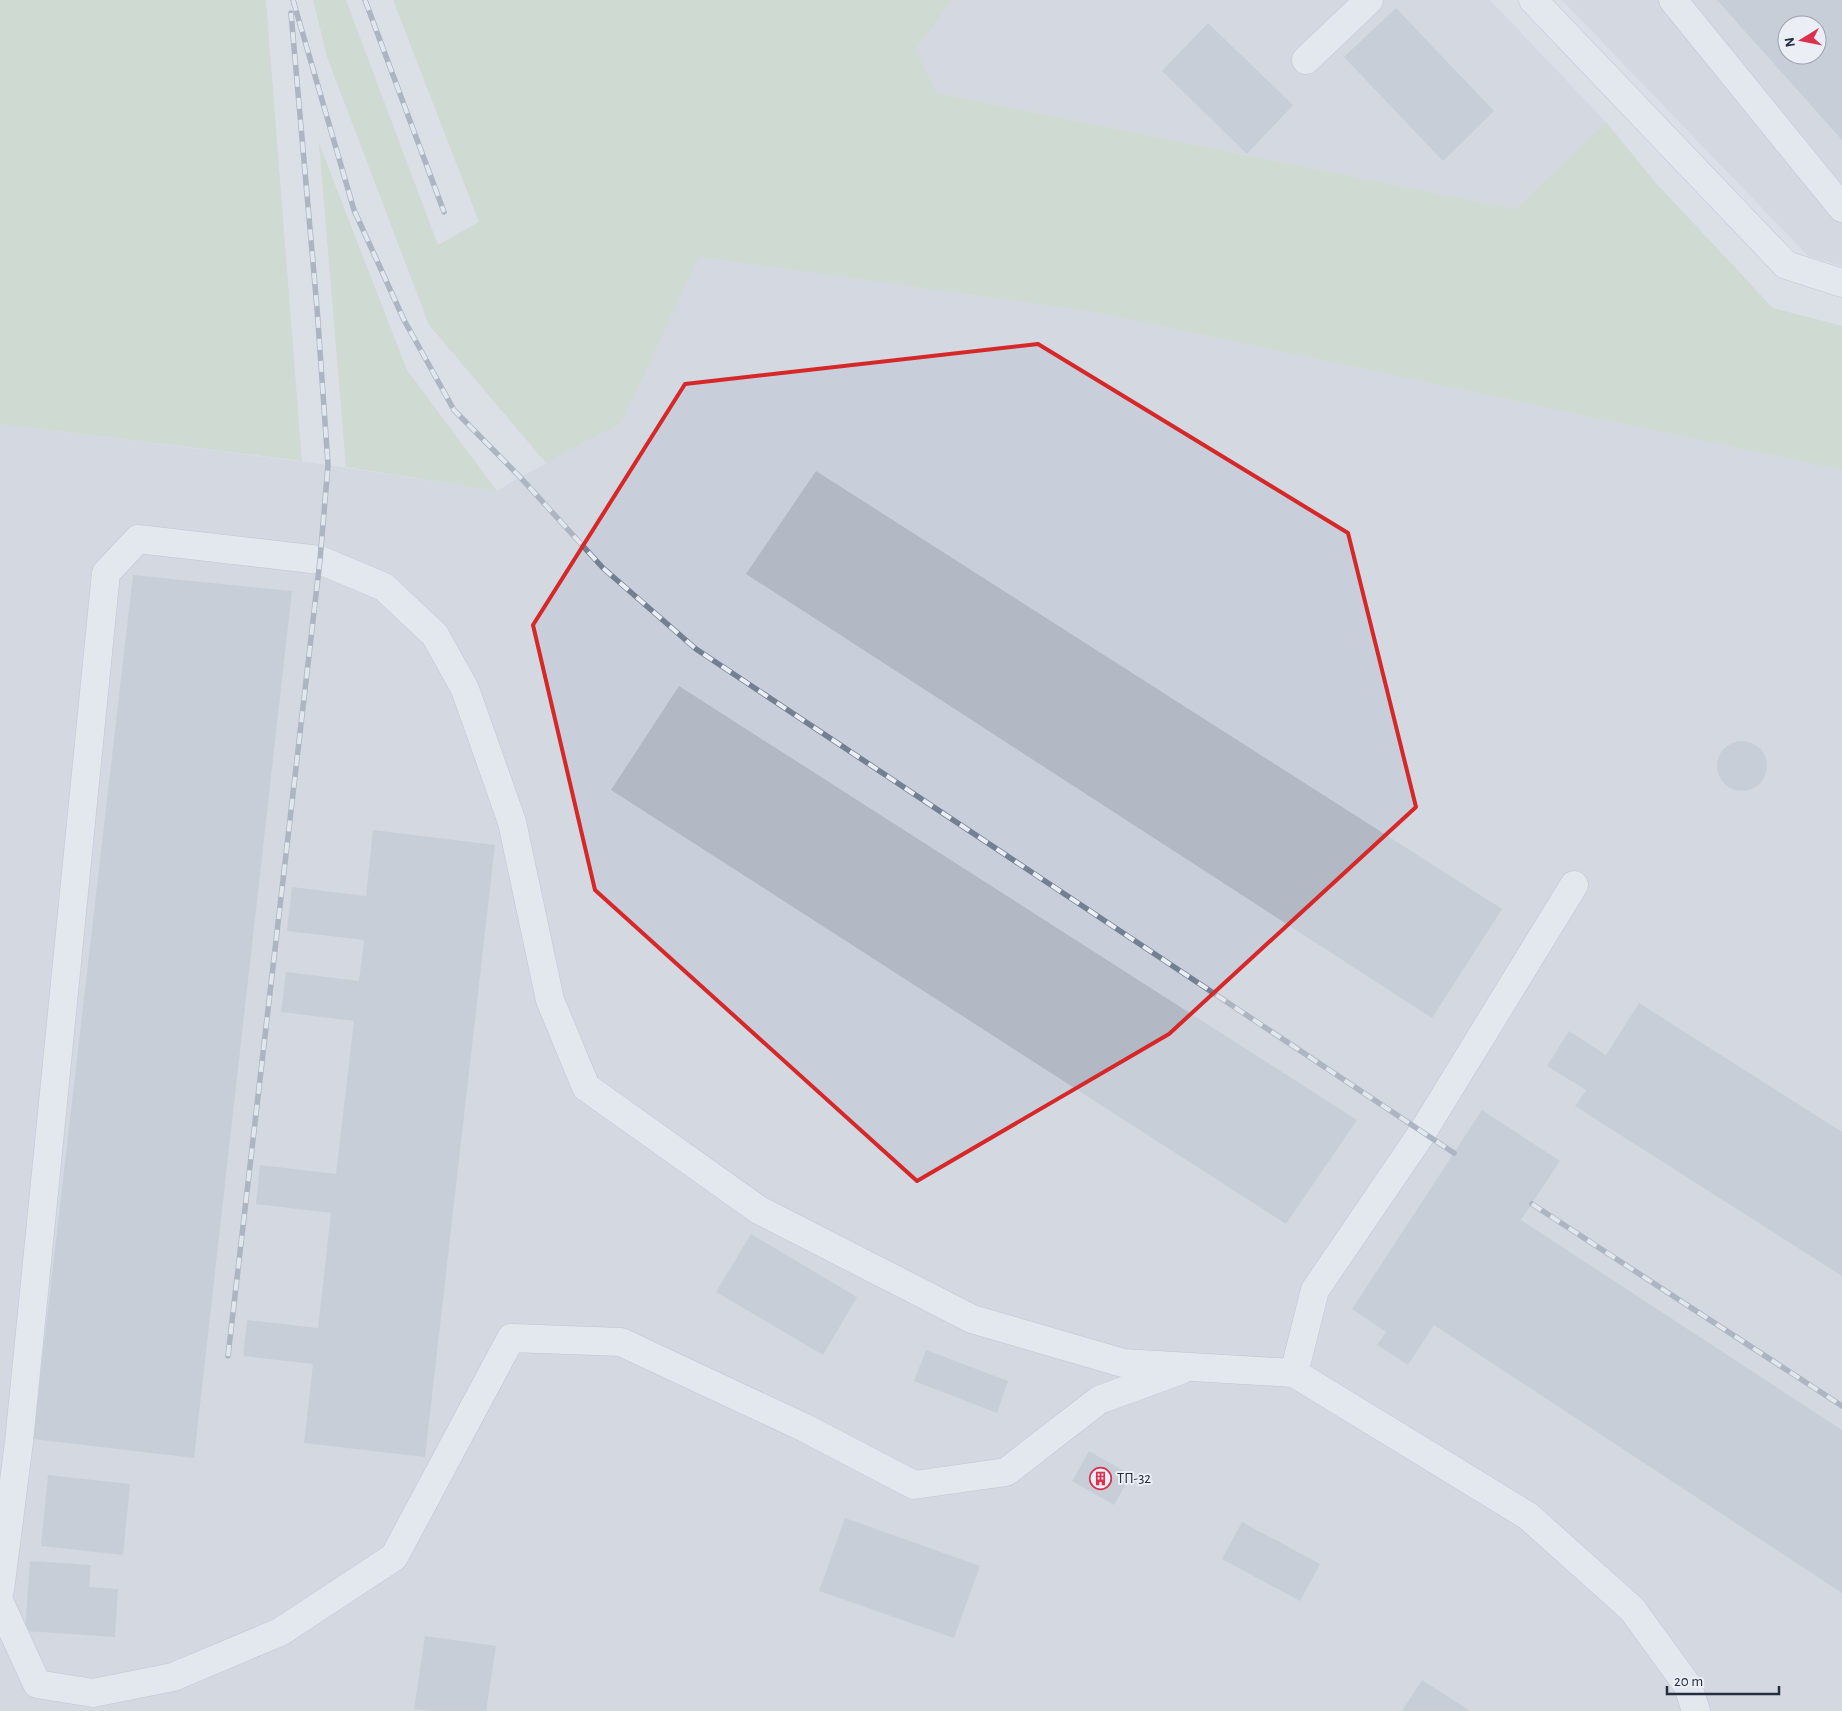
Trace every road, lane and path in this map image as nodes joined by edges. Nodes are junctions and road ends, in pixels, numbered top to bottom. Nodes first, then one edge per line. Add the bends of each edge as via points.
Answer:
1 (1369, 0) edge
2 (1533, 0) edge
3 (1674, 0) edge
4 (1306, 60) dead end
5 (1842, 208) edge
6 (1842, 283) edge
7 (1574, 885) dead end
8 (1191, 1366) junction
9 (1294, 1372) junction
10 (0, 1590) edge
11 (0, 1603) edge
12 (1696, 1711) edge

1 - 4 lane
2 - 6 lane via 1786,265
3 - 5 lane
7 - 9 lane via 1422,1133 1315,1290
8 - 9 lane
8 - 10 lane via 1123,1363 972,1319 759,1210 586,1087 550,1000 512,822 465,689 435,635 384,588 320,560 138,540 106,573 19,1442
8 - 11 lane via 1099,1400 1006,1472 914,1485 805,1428 621,1342 511,1338 394,1557 280,1632 173,1677 93,1693 37,1684
9 - 12 lane via 1528,1516 1632,1609 1688,1686

